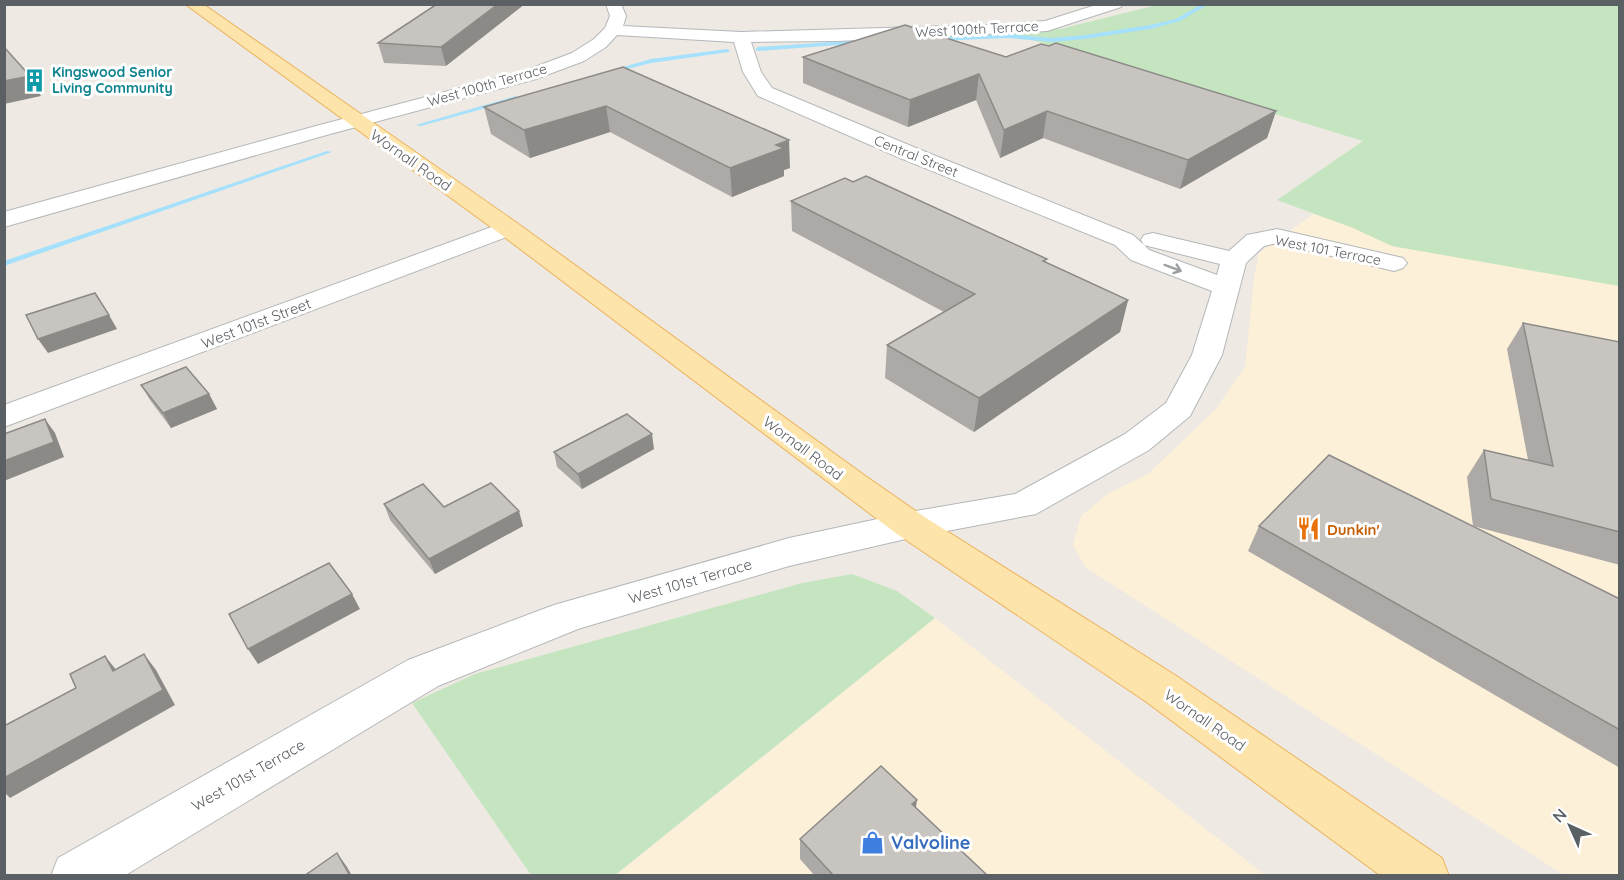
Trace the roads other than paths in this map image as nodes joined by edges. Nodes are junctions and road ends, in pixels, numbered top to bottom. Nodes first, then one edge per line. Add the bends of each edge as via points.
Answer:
1 (192, 4) edge
2 (614, 4) edge
3 (1116, 4) edge
4 (613, 30) junction
5 (741, 37) junction
6 (356, 121) junction
7 (4, 220) edge
8 (508, 228) junction
9 (1394, 263) dead end
10 (1231, 274) junction
11 (4, 417) edge
12 (910, 525) junction
13 (92, 871) edge
14 (1424, 876) edge

1 - 6 main road, Wornall Road
2 - 4 street via 618,16
3 - 5 street, West 100th Terrace via 1043,26
4 - 5 street, West 100th Terrace
4 - 6 street, West 100th Terrace via 578,57 530,75
5 - 10 street, Central Street via 752,72 765,92 1125,240 1140,255
6 - 7 street, West 100th Terrace
6 - 8 main road, Wornall Road
8 - 11 street, West 101st Street
8 - 12 main road, Wornall Road
9 - 10 street, West 101 Terrace via 1277,236 1256,240
10 - 12 street, West 101st Terrace via 1207,355 1179,409 1137,442 1023,505
12 - 13 street, West 101st Terrace via 789,552 568,616 423,673
12 - 14 main road, Wornall Road via 1160,688

